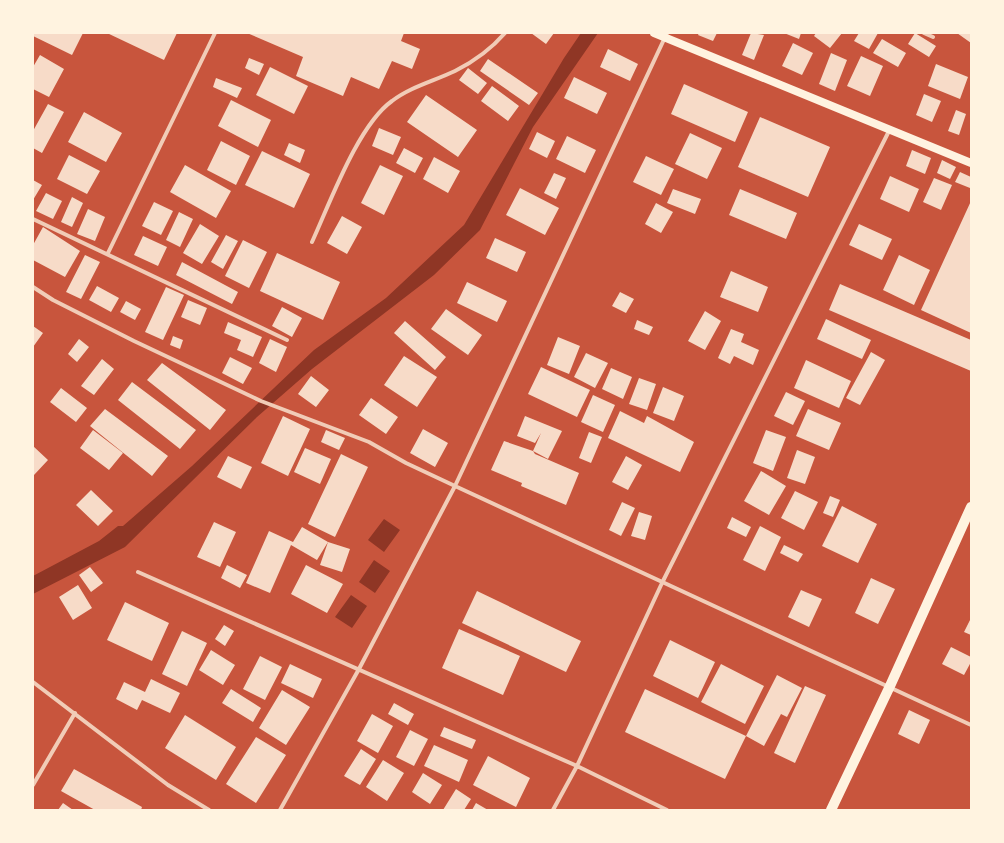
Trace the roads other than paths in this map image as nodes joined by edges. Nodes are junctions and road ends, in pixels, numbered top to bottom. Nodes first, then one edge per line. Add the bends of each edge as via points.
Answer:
1 (215, 33) edge
2 (505, 33) edge
3 (654, 33) edge
4 (924, 33) edge
5 (666, 35) edge
6 (933, 37) dead end
7 (890, 128) junction
8 (971, 163) edge
9 (33, 219) edge
10 (312, 242) dead end
11 (108, 254) junction
12 (33, 288) edge
13 (286, 340) dead end
14 (455, 486) junction
15 (971, 506) edge
16 (138, 572) dead end
17 (662, 584) junction
18 (359, 669) junction
19 (33, 682) edge
20 (890, 686) junction
21 (75, 713) junction
22 (971, 725) edge
23 (577, 766) junction
24 (33, 785) edge
25 (209, 810) edge
26 (280, 810) edge
27 (553, 810) edge
28 (667, 810) edge
29 (831, 810) edge

1 - 11 street
2 - 10 street via 473,60 455,71 392,100 374,118 359,142
3 - 5 main road
4 - 6 street
5 - 7 main road
5 - 14 street
7 - 8 main road
7 - 17 street
9 - 11 street
11 - 13 street
12 - 14 street via 134,341 260,401 369,442
14 - 17 street
14 - 18 street
15 - 20 main road
16 - 18 street
17 - 20 street
17 - 23 street
18 - 23 street
18 - 26 street
19 - 21 street
20 - 22 street
20 - 29 main road
21 - 24 street
21 - 25 street via 168,785
23 - 27 street
23 - 28 street

